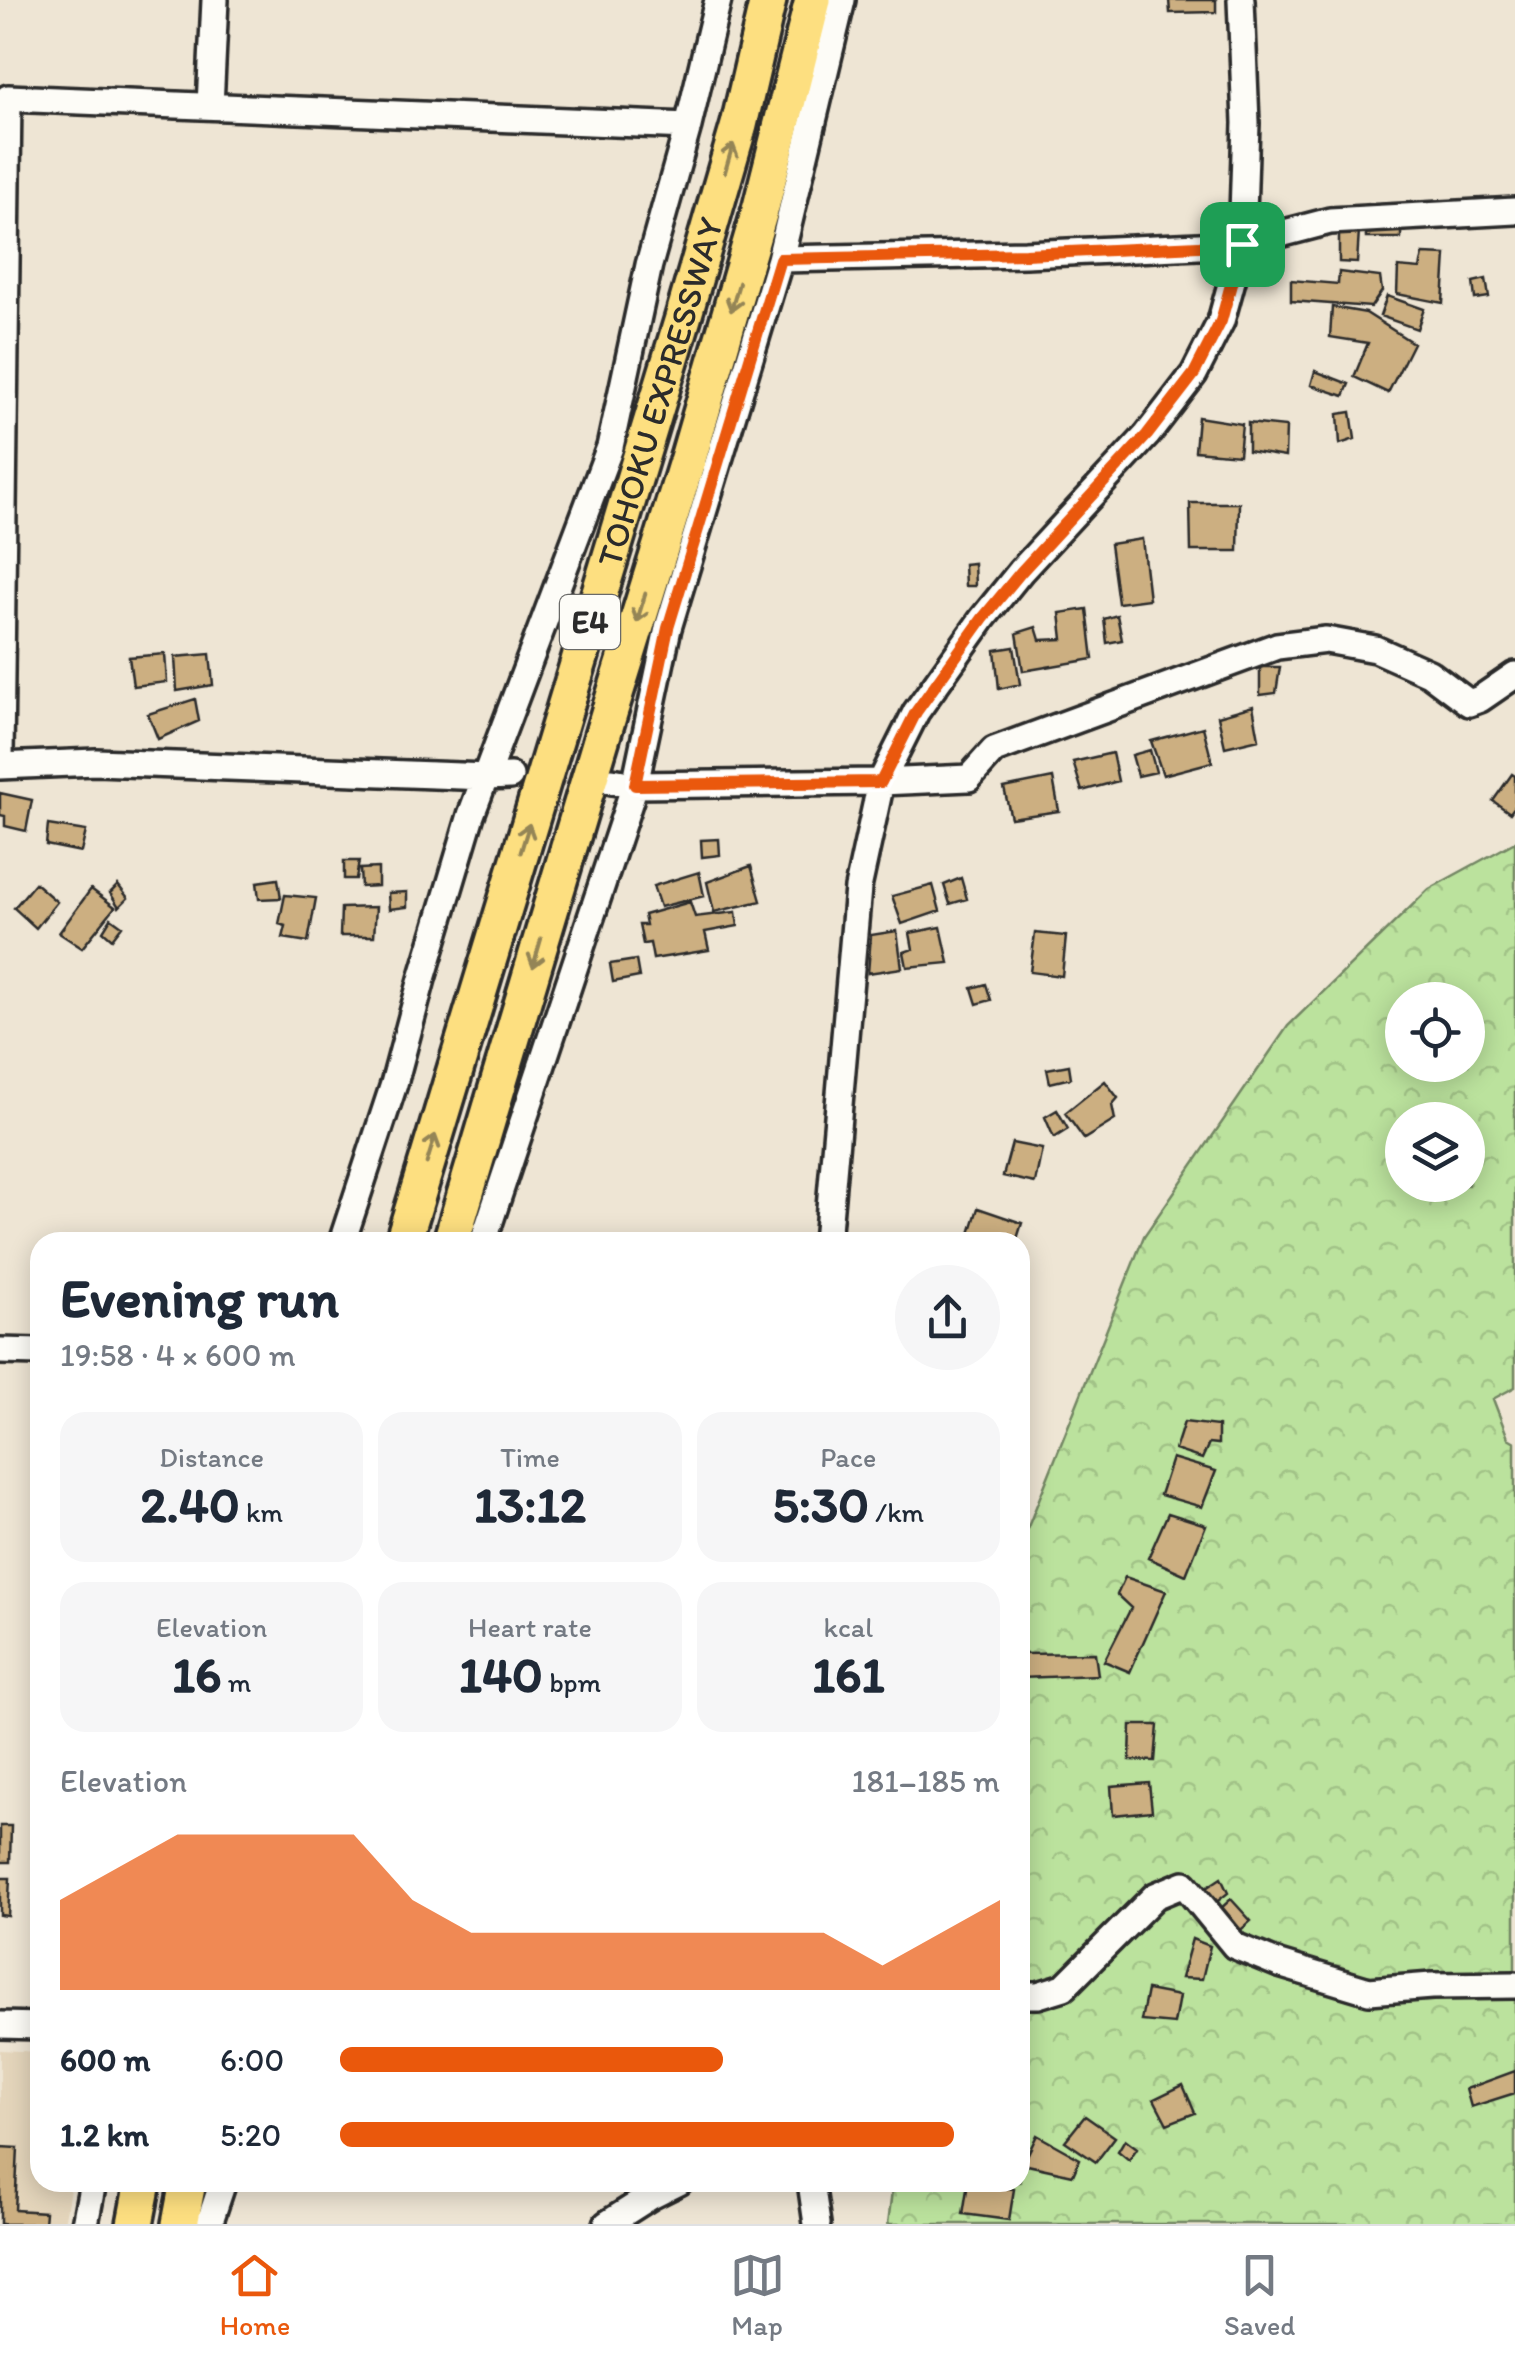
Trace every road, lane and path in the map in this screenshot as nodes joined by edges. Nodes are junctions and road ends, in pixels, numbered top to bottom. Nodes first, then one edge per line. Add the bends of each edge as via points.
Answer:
1 (215, 0) edge
2 (718, 0) edge
3 (768, 0) edge
4 (813, 0) edge
5 (842, 0) edge
6 (1241, 0) edge
7 (4, 98) edge
8 (210, 106) junction
9 (688, 126) junction
10 (1515, 211) edge
11 (1242, 244) junction
12 (780, 259) junction
13 (1515, 675) edge
14 (0, 757) edge
15 (0, 766) edge
16 (498, 776) junction
17 (881, 782) junction
18 (623, 783) junction
19 (345, 1232) edge
20 (406, 1232) edge
21 (454, 1232) edge
22 (486, 1232) edge
23 (829, 1232) edge
24 (0, 1351) edge
25 (30, 1352) edge
26 (1515, 1985) edge
27 (1030, 1995) edge
28 (0, 2025) edge
29 (30, 2026) edge
30 (91, 2192) edge
31 (141, 2192) edge
32 (186, 2192) edge
33 (220, 2192) edge
34 (658, 2192) edge
35 (812, 2192) edge
36 (86, 2224) edge
37 (135, 2224) edge
38 (180, 2224) edge
39 (209, 2224) edge
40 (607, 2224) edge
41 (817, 2224) edge

1 - 8 street
2 - 9 street
20 -> 3 highway, TOHOKU EXPRESSWAY / E4 via 684,318
4 -> 21 highway, TOHOKU EXPRESSWAY / E4 via 756,226
5 - 12 street
6 - 11 street
7 - 8 street
7 - 14 street
8 - 9 street
9 - 16 street via 648,265 610,447
10 - 11 street via 1330,221
11 - 12 street
11 - 17 street via 1221,321 1194,374 983,618 916,712
12 - 18 street
13 - 17 street via 1469,703 1429,673 1375,649 1326,640 1277,646 994,750 969,778
15 - 16 street via 96,762
16 - 19 street via 471,815
17 - 18 street
17 - 23 street via 858,888
18 - 22 street
24 - 25 street
26 - 27 street via 1369,1990 1297,1969 1236,1946 1184,1884 1155,1896 1064,1987
28 - 29 street
30 - 36 street
31 - 37 highway
32 - 38 highway
33 - 39 street
34 - 40 street
35 - 41 street

